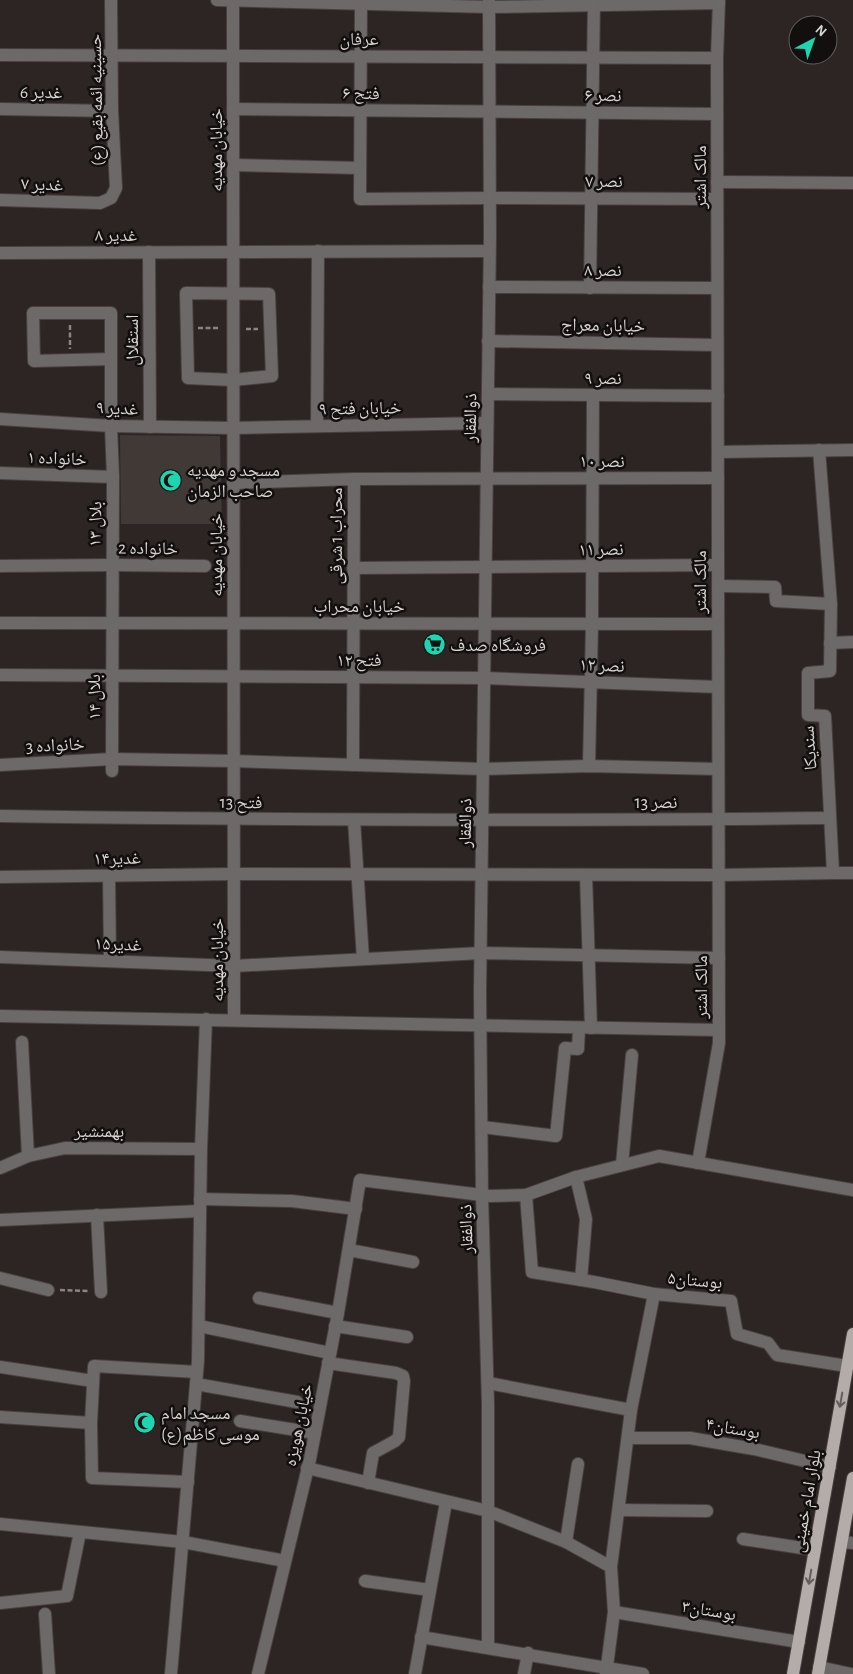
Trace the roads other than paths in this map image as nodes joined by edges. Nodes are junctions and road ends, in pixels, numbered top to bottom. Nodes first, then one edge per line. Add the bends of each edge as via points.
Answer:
1 (112, 0) edge
2 (217, 0) edge
3 (233, 0) edge
4 (719, 1) edge
5 (361, 2) edge
6 (594, 2) edge
7 (489, 3) edge
8 (0, 55) edge
9 (112, 56) junction
10 (233, 56) junction
11 (360, 57) junction
12 (489, 57) junction
13 (593, 58) junction
14 (717, 58) junction
15 (0, 109) edge
16 (233, 109) junction
17 (360, 110) junction
18 (112, 111) junction
19 (490, 111) junction
20 (592, 112) junction
21 (717, 114) junction
22 (233, 165) junction
23 (360, 168) junction
24 (717, 182) junction
25 (853, 183) edge
26 (111, 198) joint
27 (490, 198) junction
28 (591, 198) junction
29 (717, 199) junction
30 (0, 200) edge
31 (318, 251) junction
32 (489, 251) junction
33 (149, 252) junction
34 (233, 252) junction
35 (0, 253) edge
36 (489, 287) junction
37 (590, 288) junction
38 (717, 288) junction
39 (233, 293) junction
40 (488, 341) junction
41 (718, 345) junction
42 (111, 359) junction
43 (234, 380) junction
44 (488, 394) junction
45 (594, 395) junction
46 (718, 396) junction
47 (0, 420) edge
48 (487, 423) junction
49 (111, 426) junction
50 (317, 426) junction
51 (150, 427) junction
52 (234, 428) junction
53 (819, 450) junction
54 (853, 450) edge
55 (718, 452) junction
56 (0, 473) edge
57 (114, 478) junction
58 (593, 478) junction
59 (718, 478) junction
60 (354, 479) junction
61 (487, 479) junction
62 (234, 483) junction
63 (113, 564) junction
64 (718, 565) junction
65 (0, 566) edge
66 (205, 566) dead end
67 (593, 566) junction
68 (353, 568) junction
69 (486, 568) junction
70 (718, 586) junction
71 (831, 604) junction
72 (0, 623) edge
73 (112, 623) junction
74 (234, 623) junction
75 (353, 624) junction
76 (485, 624) junction
77 (592, 624) junction
78 (718, 624) junction
79 (830, 642) junction
80 (853, 642) edge
81 (0, 675) edge
82 (234, 676) junction
83 (112, 677) junction
84 (353, 677) junction
85 (484, 678) junction
86 (591, 682) junction
87 (718, 687) junction
88 (234, 761) junction
89 (0, 765) edge
90 (112, 765) junction
91 (354, 765) junction
92 (589, 766) junction
93 (483, 769) junction
94 (718, 769) junction
95 (0, 816) edge
96 (830, 818) junction
97 (718, 819) junction
98 (234, 820) junction
99 (354, 820) junction
100 (482, 821) junction
101 (833, 872) junction
102 (853, 873) edge
103 (234, 874) junction
104 (357, 874) junction
105 (482, 875) junction
106 (586, 875) junction
107 (719, 875) junction
108 (109, 876) junction
109 (0, 878) edge
110 (481, 953) junction
111 (589, 955) junction
112 (0, 957) edge
113 (719, 958) junction
114 (363, 959) junction
115 (110, 961) junction
116 (234, 966) junction
117 (0, 1016) edge
118 (206, 1020) junction
119 (234, 1020) junction
120 (481, 1026) junction
121 (585, 1028) junction
122 (719, 1030) junction
123 (22, 1042) dead end
124 (632, 1055) dead end
125 (482, 1127) junction
126 (201, 1149) junction
127 (28, 1156) junction
128 (698, 1163) junction
129 (622, 1165) junction
130 (0, 1168) edge
131 (576, 1176) junction
132 (853, 1190) edge
133 (482, 1195) junction
134 (526, 1195) junction
135 (200, 1205) junction
136 (356, 1209) junction
137 (98, 1215) junction
138 (0, 1220) edge
139 (349, 1250) junction
140 (413, 1262) dead end
141 (0, 1278) edge
142 (580, 1280) junction
143 (48, 1290) road end
144 (101, 1292) road end
145 (654, 1294) junction
146 (259, 1298) dead end
147 (336, 1319) junction
148 (199, 1326) junction
149 (853, 1334) edge
150 (407, 1337) dead end
151 (329, 1358) junction
152 (847, 1366) junction
153 (0, 1367) edge
154 (197, 1378) junction
155 (93, 1381) junction
156 (488, 1382) junction
157 (297, 1402) dead end
158 (631, 1410) junction
159 (0, 1417) edge
160 (240, 1420) dead end
161 (91, 1423) junction
162 (315, 1433) junction
163 (628, 1438) junction
164 (578, 1464) dead end
165 (830, 1467) junction
166 (307, 1468) junction
167 (853, 1478) edge
168 (188, 1482) junction
169 (368, 1483) junction
170 (446, 1502) junction
171 (619, 1510) junction
172 (488, 1511) junction
173 (707, 1512) dead end
174 (0, 1524) edge
175 (80, 1532) junction
176 (742, 1538) dead end
177 (183, 1542) junction
178 (566, 1542) junction
179 (847, 1543) edge
180 (815, 1550) junction
181 (285, 1561) junction
182 (611, 1567) junction
183 (365, 1581) dead end
184 (430, 1590) junction
185 (0, 1603) edge
186 (614, 1612) junction
187 (45, 1614) dead end
188 (422, 1637) junction
189 (799, 1642) junction
190 (488, 1647) junction
191 (528, 1654) junction
192 (606, 1671) edge
193 (819, 1671) edge
194 (49, 1674) edge
195 (171, 1674) edge
196 (258, 1674) edge
197 (415, 1674) edge
198 (524, 1674) edge
199 (643, 1674) edge
200 (793, 1674) edge
201 (851, 1674) edge

1 - 9 street, حسینیه ائمه بقیع (ع)
2 - 3 street
3 - 5 street
3 - 10 street, خیابان مهدیه
4 - 6 street
4 - 14 street, مالک اشتر
5 - 7 street
5 - 11 street
6 - 7 street
6 - 13 street
7 - 12 street, ذوالفقار
8 - 9 street, عرفان
9 - 10 street, عرفان
9 - 18 street, حسینیه ائمه بقیع (ع)
10 - 11 street, عرفان
10 - 16 street, خیابان مهدیه
11 - 12 street, عرفان
11 - 17 street
12 - 13 street, عرفان
12 - 19 street, ذوالفقار
13 - 14 street, عرفان
13 - 20 street
14 - 21 street, مالک اشتر
15 - 18 street, غدیر 6
16 - 17 street, فتح ۶
16 - 22 street, خیابان مهدیه
17 - 19 street, فتح ۶
17 - 23 street
18 - 26 street, حسینیه ائمه بقیع (ع) via 116,188
19 - 20 street, نصر ۶
19 - 27 street, ذوالفقار
20 - 21 street, نصر ۶
20 - 28 street
21 - 24 street, مالک اشتر
22 - 23 street
22 - 34 street, خیابان مهدیه
23 - 27 street, نصر ۷ via 360,200
24 - 25 street
24 - 29 street, مالک اشتر
26 - 30 street, غدیر ۷ via 100,203
27 - 28 street, نصر ۷
27 - 32 street, ذوالفقار
28 - 29 street, نصر ۷
28 - 37 street
29 - 38 street, مالک اشتر
31 - 32 street, غدیر ۸
31 - 34 street, غدیر ۸
31 - 50 street
32 - 36 street, ذوالفقار
33 - 34 street, غدیر ۸
33 - 35 street, غدیر ۸
33 - 51 street, استقلال
34 - 39 street, خیابان مهدیه
36 - 37 street, نصر ۸
36 - 40 street, ذوالفقار
37 - 38 street, نصر ۸
38 - 41 street, مالک اشتر
39 - 43 street, خیابان مهدیه
39 - 43 street via 268,294 272,376
39 - 43 street via 186,293 188,378
40 - 41 street, خیابان معراج
40 - 44 street, ذوالفقار
41 - 46 street, مالک اشتر
42 - 42 street, بلال ۱۳ via 110,313 32,313 34,361
42 - 49 street, بلال ۱۳
43 - 52 street, خیابان مهدیه
44 - 45 street, نصر ۹
44 - 48 street, ذوالفقار
45 - 46 street, نصر ۹
45 - 58 street
46 - 55 street, مالک اشتر
47 - 49 street, غدیر ۹
48 - 50 street, خیابان فتح ۹
48 - 61 street, ذوالفقار
49 - 51 street, غدیر ۹
49 - 57 street, بلال ۱۳
50 - 52 street, خیابان فتح ۹
51 - 52 street, غدیر ۹
52 - 62 street, خیابان مهدیه
53 - 54 street
53 - 55 street
53 - 71 street, سندیکا
55 - 59 street, مالک اشتر
56 - 57 street, خانواده ۱
57 - 63 street, بلال ۱۳
58 - 59 street, نصر ۱۰
58 - 61 street, نصر ۱۰
58 - 67 street
59 - 64 street, مالک اشتر
60 - 61 street, نصر ۱۰
60 - 62 street, نصر ۱۰
60 - 68 street, محراب 1 شرقی
61 - 69 street, ذوالفقار
62 - 74 street, خیابان مهدیه
63 - 65 street, خانواده 2
63 - 66 street, خانواده 2
63 - 73 street, بلال ۱۳
64 - 67 street, نصر ۱۱
64 - 70 street, مالک اشتر
67 - 69 street, نصر ۱۱
67 - 77 street
68 - 69 street, نصر ۱۱
68 - 75 street, محراب 1 شرقی
69 - 76 street, ذوالفقار
70 - 71 street via 775,587 776,601
70 - 78 street, مالک اشتر
71 - 79 street, سندیکا
72 - 73 street, خیابان محراب
73 - 74 street, خیابان محراب
73 - 83 street, بلال ۱۴
74 - 75 street, خیابان محراب
74 - 82 street, خیابان مهدیه
75 - 76 street, خیابان محراب
75 - 84 street, محراب 1 شرقی
76 - 77 street, خیابان محراب
76 - 85 street, ذوالفقار
77 - 78 street, خیابان محراب
77 - 86 street
78 - 87 street, مالک اشتر
79 - 80 street
79 - 96 street, سندیکا via 830,671 808,673 808,715 825,716
81 - 83 street, فتح ۱۲
82 - 83 street, فتح ۱۲
82 - 84 street, فتح ۱۲
82 - 88 street, خیابان مهدیه
83 - 90 street, بلال ۱۴
84 - 85 street, فتح ۱۲
84 - 91 street, محراب 1 شرقی
85 - 86 street, نصر ۱۲
85 - 93 street, ذوالفقار
86 - 87 street, نصر ۱۲
86 - 92 street
87 - 94 street, مالک اشتر
88 - 90 street, خانواده 3
88 - 91 street, خانواده 3
88 - 98 street, خیابان مهدیه
89 - 90 street, خانواده 3
91 - 93 street, خانواده 3
92 - 93 street, خانواده 3
92 - 94 street, خانواده 3
93 - 100 street, ذوالفقار
94 - 97 street, مالک اشتر
95 - 98 street, فتح 13
96 - 97 street, نصر 13
96 - 101 street, سندیکا
97 - 100 street, نصر 13
97 - 107 street, مالک اشتر
98 - 99 street, فتح 13
98 - 103 street, خیابان مهدیه
99 - 100 street, فتح 13
99 - 104 street
100 - 105 street, ذوالفقار
101 - 102 street
101 - 107 street
103 - 104 street, غدیر۱۴
103 - 108 street, غدیر۱۴
103 - 116 street, خیابان مهدیه
104 - 105 street, غدیر۱۴
104 - 114 street
105 - 106 street, غدیر۱۴
105 - 110 street, ذوالفقار
106 - 107 street, غدیر۱۴
106 - 111 street
107 - 113 street, مالک اشتر
108 - 109 street, غدیر۱۴
108 - 115 street
110 - 111 street, غدیر۱۵
110 - 114 street, غدیر۱۵
110 - 120 street, ذوالفقار
111 - 113 street, غدیر۱۵
111 - 121 street
112 - 115 street, غدیر۱۵
113 - 122 street, مالک اشتر
114 - 116 street, غدیر۱۵
115 - 116 street, غدیر۱۵
116 - 119 street, خیابان مهدیه
117 - 118 street
118 - 119 street
118 - 126 street
119 - 120 street
120 - 121 street
120 - 125 street, ذوالفقار
121 - 122 street
121 - 125 street via 578,1049 565,1048 556,1136
122 - 128 street, مالک اشتر
123 - 127 street
124 - 129 street
125 - 133 street, ذوالفقار
126 - 127 street, بهمنشیر via 65,1148
126 - 135 street
127 - 130 street, بهمنشیر
128 - 129 street via 659,1156
128 - 132 street
129 - 131 street
131 - 134 street
131 - 142 street via 586,1219
133 - 134 street
133 - 136 street, خیابان هویزه via 360,1180
133 - 156 street, ذوالفقار
134 - 142 street via 532,1272
135 - 136 street via 292,1200
135 - 137 street
135 - 148 street
136 - 139 street, خیابان هویزه
137 - 138 street
137 - 144 street
139 - 140 street
139 - 147 street, خیابان هویزه
141 - 143 street
142 - 145 street
145 - 152 street, بوستان۵ via 731,1301 737,1334 768,1343 777,1355
145 - 158 street
146 - 147 street
147 - 150 street
147 - 151 street, خیابان هویزه
148 - 151 street
148 - 154 street
149 - 152 main road, بلوار امام خمینی
151 - 162 street, خیابان هویزه
151 - 169 street via 396,1373 404,1381 399,1437 374,1453
152 -> 165 main road, بلوار امام خمینی
153 - 155 street
154 - 155 street via 94,1366
154 - 157 street
154 - 168 street
155 - 161 street
156 - 158 street
156 - 172 street, ذوالفقار
158 - 163 street
159 - 161 street
160 - 162 street
161 - 168 street via 92,1478
162 - 166 street, خیابان هویزه
163 - 165 street, بوستان۴ via 690,1438
163 - 171 street
164 - 178 street
165 - 180 main road, بلوار امام خمینی
166 - 169 street
166 - 181 street, خیابان هویزه
167 - 179 main road
168 - 177 street
169 - 170 street
170 - 172 street
170 - 184 street
171 - 173 street
171 - 182 street
172 - 178 street
172 - 190 street, ذوالفقار
174 - 175 street
175 - 177 street
175 - 185 street via 67,1596
176 - 180 street
177 - 181 street
177 - 195 street
178 - 182 street
179 - 193 main road
180 -> 189 main road, بلوار امام خمینی
181 - 196 street, خیابان هویزه
182 - 186 street
183 - 184 street
184 - 188 street
186 - 189 street, بوستان۳
186 - 192 street
187 - 194 street
188 - 190 street
188 - 197 street
189 - 200 main road, بلوار امام خمینی
190 - 191 street
191 - 192 street
191 - 198 street
192 - 199 street
193 - 201 street

